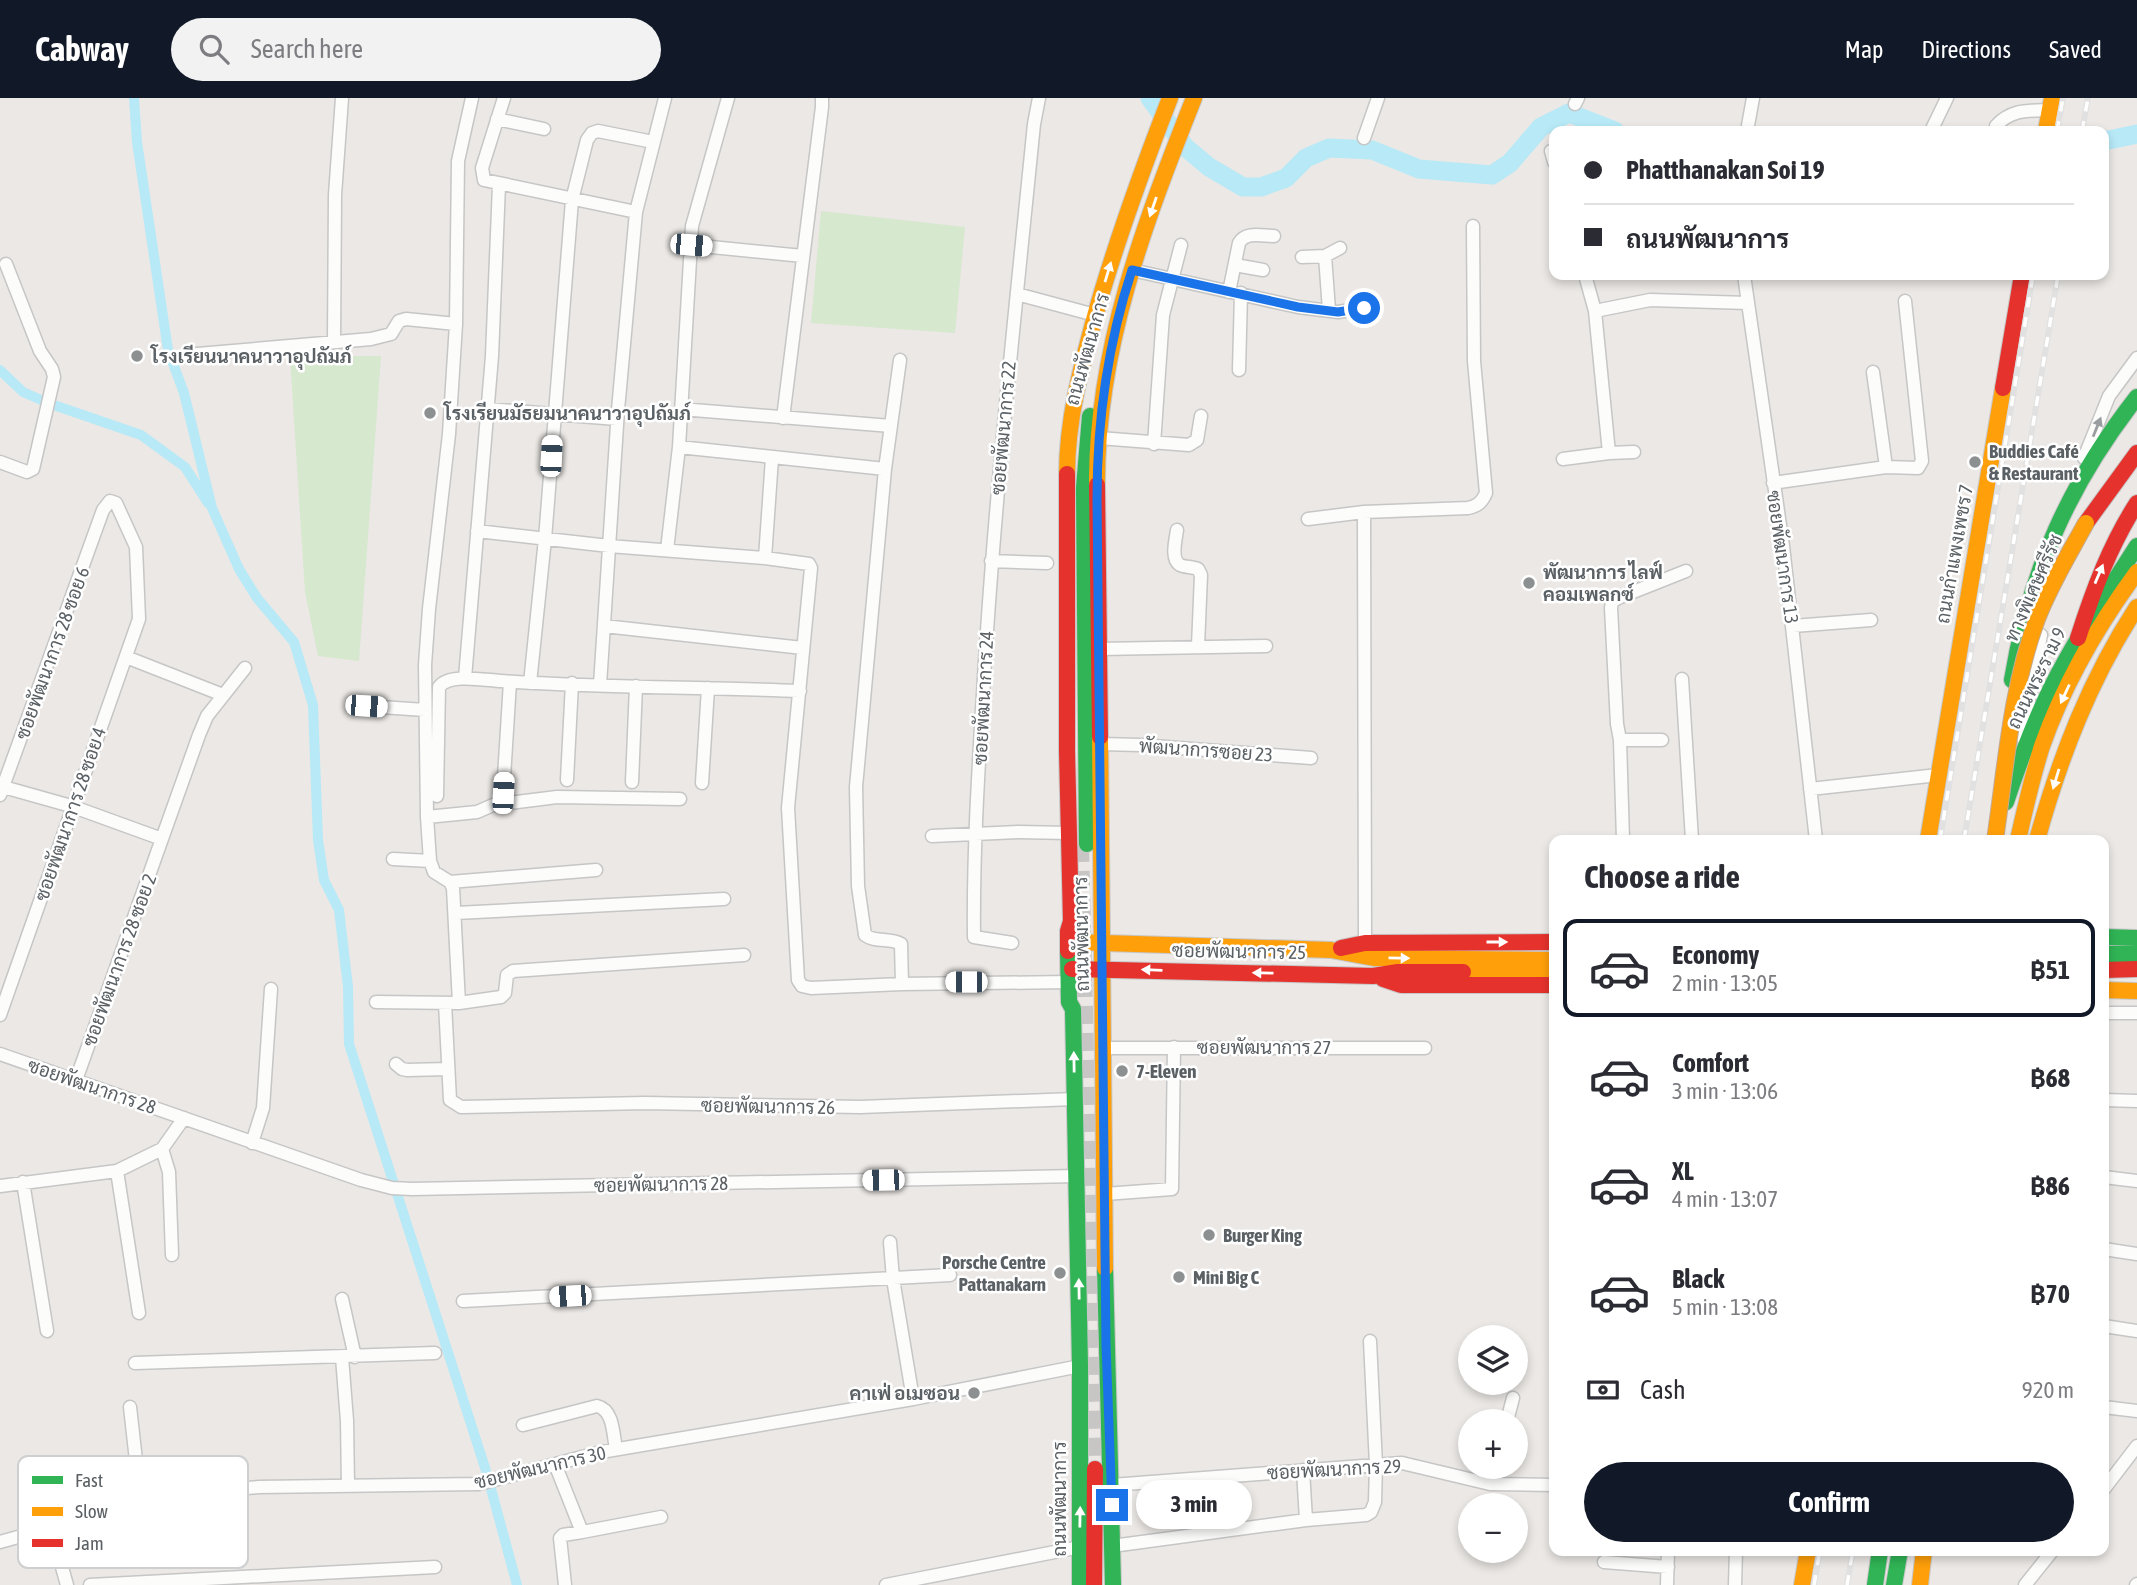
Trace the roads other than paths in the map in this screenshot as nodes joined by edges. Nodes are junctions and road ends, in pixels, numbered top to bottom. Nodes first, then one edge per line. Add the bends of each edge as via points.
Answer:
1 (342, 98) edge
2 (472, 98) edge
3 (504, 98) edge
4 (665, 98) edge
5 (728, 98) edge
6 (822, 98) edge
7 (1039, 98) edge
8 (1170, 98) edge
9 (1378, 98) edge
10 (1753, 98) edge
11 (1947, 98) edge
12 (1192, 104) edge
13 (2051, 104) edge
14 (497, 119) junction
15 (1748, 126) edge
16 (1933, 126) edge
17 (1996, 126) dead end
18 (2047, 126) edge
19 (544, 129) dead end
20 (1364, 138) dead end
21 (653, 142) junction
22 (499, 185) junction
23 (572, 200) junction
24 (636, 212) junction
25 (1473, 226) dead end
26 (1274, 236) dead end
27 (691, 245) junction
28 (1181, 245) dead end
29 (1340, 248) dead end
30 (803, 256) junction
31 (1325, 256) junction
32 (1302, 257) dead end
33 (6, 264) dead end
34 (1235, 264) junction
35 (1263, 270) dead end
36 (1129, 278) junction
37 (1171, 278) junction
38 (1586, 280) edge
39 (1745, 280) edge
40 (2021, 280) edge
41 (1235, 293) junction
42 (1017, 294) junction
43 (1905, 301) dead end
44 (1748, 303) junction
45 (1364, 308) dead end
46 (1329, 310) junction
47 (1595, 311) junction
48 (1094, 320) junction
49 (456, 324) junction
50 (334, 342) junction
51 (186, 355) dead end
52 (2137, 358) edge
53 (900, 360) dead end
54 (1239, 370) dead end
55 (1873, 372) dead end
56 (2137, 397) edge
57 (488, 409) junction
58 (681, 409) junction
59 (554, 414) junction
60 (1201, 416) dead end
61 (783, 418) junction
62 (617, 419) junction
63 (891, 426) junction
64 (1099, 438) junction
65 (1154, 444) junction
66 (679, 447) junction
67 (1634, 452) dead end
68 (1609, 453) junction
69 (2137, 453) edge
70 (772, 458) junction
71 (1563, 459) dead end
72 (0, 463) edge
73 (1886, 467) junction
74 (885, 469) junction
75 (1773, 483) junction
76 (2137, 503) edge
77 (2066, 507) junction
78 (103, 510) joint
79 (1364, 512) junction
80 (1308, 519) dead end
81 (1177, 530) dead end
82 (477, 531) junction
83 (545, 538) junction
84 (609, 546) junction
85 (2137, 547) edge
86 (667, 550) junction
87 (765, 558) junction
88 (990, 561) junction
89 (1047, 564) dead end
90 (1686, 571) dead end
91 (2137, 572) edge
92 (2137, 607) edge
93 (1871, 620) dead end
94 (604, 626) junction
95 (1793, 626) junction
96 (2078, 638) junction
97 (1198, 646) junction
98 (1266, 646) dead end
99 (803, 648) junction
100 (1099, 649) junction
101 (126, 657) junction
102 (244, 668) dead end
103 (465, 678) junction
104 (1682, 679) dead end
105 (510, 682) junction
106 (530, 683) junction
107 (572, 683) junction
108 (600, 685) junction
109 (636, 686) junction
110 (708, 688) junction
111 (800, 691) junction
112 (223, 695) junction
113 (366, 706) dead end
114 (425, 710) junction
115 (1620, 740) junction
116 (1662, 740) dead end
117 (1100, 744) junction
118 (1311, 758) dead end
119 (1938, 775) junction
120 (2014, 779) junction
121 (567, 780) dead end
122 (632, 782) dead end
123 (702, 783) dead end
124 (1, 789) edge
125 (1810, 789) junction
126 (503, 793) dead end
127 (437, 796) dead end
128 (680, 799) dead end
129 (71, 806) junction
130 (2003, 814) junction
131 (427, 817) junction
132 (974, 834) junction
133 (1623, 835) edge
134 (1692, 835) edge
135 (1815, 835) edge
136 (1929, 835) edge
137 (1996, 835) edge
138 (1997, 835) edge
139 (2019, 835) edge
140 (2039, 835) edge
141 (932, 836) dead end
142 (162, 839) junction
143 (1081, 842) junction
144 (393, 859) dead end
145 (430, 861) junction
146 (596, 870) dead end
147 (450, 882) junction
148 (724, 900) dead end
149 (456, 913) junction
150 (1071, 921) junction
151 (2109, 937) edge
152 (2137, 938) edge
153 (1072, 942) junction
154 (1549, 942) edge
155 (1012, 943) dead end
156 (1102, 943) junction
157 (1365, 943) junction
158 (1201, 945) junction
159 (1331, 950) junction
160 (2109, 954) edge
161 (2137, 954) edge
162 (744, 955) dead end
163 (1549, 960) edge
164 (1103, 969) junction
165 (2137, 969) edge
166 (2109, 970) edge
167 (1201, 971) junction
168 (1549, 972) edge
169 (1070, 975) junction
170 (1373, 976) junction
171 (902, 984) junction
172 (1549, 985) edge
173 (271, 989) dead end
174 (2109, 990) edge
175 (2137, 991) edge
176 (376, 1002) dead end
177 (445, 1003) junction
178 (459, 1003) junction
179 (2109, 1013) edge
180 (2137, 1013) edge
181 (0, 1015) edge
182 (1174, 1047) junction
183 (1104, 1048) junction
184 (1425, 1048) dead end
185 (0, 1054) edge
186 (396, 1064) dead end
187 (448, 1069) junction
188 (76, 1080) junction
189 (1074, 1099) junction
190 (2109, 1100) edge
191 (2137, 1101) edge
192 (184, 1118) junction
193 (252, 1143) junction
194 (162, 1149) junction
195 (117, 1171) junction
196 (1077, 1176) junction
197 (2109, 1178) edge
198 (2137, 1181) edge
199 (23, 1182) junction
200 (0, 1186) edge
201 (1105, 1194) junction
202 (890, 1242) dead end
203 (2109, 1250) edge
204 (2137, 1254) edge
205 (172, 1255) dead end
206 (950, 1275) dead end
207 (893, 1279) junction
208 (342, 1299) dead end
209 (463, 1301) dead end
210 (139, 1313) dead end
211 (2109, 1327) edge
212 (47, 1331) dead end
213 (2137, 1331) edge
214 (1370, 1342) dead end
215 (435, 1353) dead end
216 (349, 1357) junction
217 (135, 1363) dead end
218 (1080, 1366) junction
219 (1513, 1398) dead end
220 (913, 1399) junction
221 (130, 1407) dead end
222 (2109, 1408) edge
223 (1510, 1409) edge
224 (2137, 1411) edge
225 (523, 1425) dead end
226 (2137, 1446) edge
227 (617, 1449) junction
228 (136, 1456) edge
229 (555, 1464) junction
230 (1376, 1465) junction
231 (1303, 1470) junction
232 (1100, 1472) junction
233 (1491, 1479) edge
234 (2109, 1482) edge
235 (1490, 1484) junction
236 (1549, 1485) edge
237 (348, 1486) junction
238 (248, 1489) edge
239 (661, 1517) dead end
240 (1306, 1520) junction
241 (582, 1532) junction
242 (18, 1537) edge
243 (0, 1542) edge
244 (1112, 1546) junction
245 (1080, 1547) junction
246 (1668, 1556) edge
247 (1736, 1556) edge
248 (1807, 1556) edge
249 (1870, 1556) edge
250 (1879, 1556) edge
251 (1899, 1556) edge
252 (1908, 1556) edge
253 (1923, 1556) edge
254 (2048, 1556) edge
255 (1604, 1562) dead end
256 (435, 1567) dead end
257 (1668, 1567) junction
258 (62, 1568) edge
259 (153, 1583) edge
260 (67, 1585) edge
261 (90, 1585) edge
262 (565, 1585) edge
263 (886, 1585) edge
264 (1080, 1585) edge
265 (1094, 1585) edge
266 (1102, 1585) edge
267 (1113, 1585) edge
268 (1667, 1585) edge
269 (1735, 1585) edge
270 (1802, 1585) edge
271 (1865, 1585) edge
272 (1875, 1585) edge
273 (1894, 1585) edge
274 (1903, 1585) edge
275 (1920, 1585) edge
276 (2025, 1585) edge

1 - 50 street via 334,209
2 - 49 street via 458,161
3 - 14 street
4 - 21 street
5 - 27 street via 692,226
6 - 30 street
7 - 42 street, ซอยพัฒนาการ 22
48 -> 8 main road, ถนนพัฒนาการ
9 - 20 street
10 - 15 street
11 - 16 street
12 -> 36 main road, ถนนพัฒนาการ
13 - 17 street via 2017,111
13 - 18 main road
14 - 19 street
14 - 22 street via 481,173 485,180
21 - 23 street via 592,133
21 - 24 street
22 - 23 street
22 - 57 street
23 - 24 street
23 - 59 street
24 - 62 street
25 - 79 street via 1474,361 1486,493 1478,506 1468,508
26 - 34 street via 1242,237
27 - 30 street
27 - 58 street
28 - 37 street
29 - 31 street
30 - 61 street
31 - 32 street
31 - 46 street
33 - 72 street via 54,376 33,469 27,472
34 - 35 street
34 - 41 street
36 - 37 street
36 - 64 main road, ถนนพัฒนาการ via 1111,354
36 - 143 main road, ถนนพัฒนาการ via 1097,382 1084,465
37 - 41 street
37 - 65 street via 1163,315
38 - 47 street
39 - 44 street, ซอยพัฒนาการ 13
40 - 119 main road, ถนนกำแพงเพชร 7
41 - 46 street
41 - 54 street
42 - 48 street
42 - 88 street, ซอยพัฒนาการ 22
43 - 73 street via 1922,461 1913,470
44 - 47 street via 1650,300
44 - 75 street, ซอยพัฒนาการ 13
45 - 46 street
47 - 68 street
48 - 143 main road, ถนนพัฒนาการ via 1079,403 1074,465
49 - 50 street via 406,319 398,321 384,337
49 - 114 street via 429,609
50 - 51 street
77 -> 52 street via 2109,396
53 - 63 street
55 - 73 street
56 - 77 main road
57 - 59 street
57 - 82 street
58 - 61 street
58 - 66 street
59 - 62 street
59 - 83 street
60 - 65 street via 1195,443
61 - 63 street
62 - 84 street
63 - 74 street
64 - 65 street
64 - 100 main road, ถนนพัฒนาการ
66 - 70 street
66 - 86 street
67 - 68 street
68 - 71 street
69 - 137 main road, ทางพิเศษศรีรัช, bridge via 2086,523 2032,633 2014,703
70 - 74 street
70 - 87 street
73 - 75 street
74 - 171 street via 856,787 858,886 866,937 901,944
75 - 95 street, ซอยพัฒนาการ 13
96 -> 76 main road via 2118,531
77 - 120 street
77 - 130 main road via 2037,575 2016,645
78 - 101 street, ซอยพัฒนาการ 28 ซอย 4 via 110,501 116,503 136,547 140,614
78 - 124 street, ซอยพัฒนาการ 28 ซอย 6
79 - 80 street
79 - 157 street
81 - 97 street via 1176,561 1198,569 1201,575
82 - 83 street
82 - 103 street
83 - 84 street
83 - 106 street
84 - 86 street
84 - 94 street
85 - 96 main road, ถนนพระราม 9
86 - 87 street
87 - 99 street via 800,562 811,568
88 - 89 street
88 - 132 street, ซอยพัฒนาการ 24
90 - 115 street via 1612,602
91 -> 139 main road via 2078,664 2047,733
92 -> 140 main road via 2114,640 2071,732
93 - 95 street
94 - 99 street
94 - 108 street
95 - 125 street, ซอยพัฒนาการ 13
96 - 120 main road, ถนนพระราม 9 via 2051,688
97 - 98 street
97 - 100 street
99 - 111 street
100 - 117 main road, ถนนพัฒนาการ
101 - 112 street
101 - 129 street, ซอยพัฒนาการ 28 ซอย 4
102 - 112 street, ซอยพัฒนาการ 28 ซอย 2
103 - 105 street
103 - 127 street via 439,687
104 - 134 street
105 - 106 street
105 - 126 street
106 - 107 street
107 - 108 street
107 - 121 street
108 - 109 street
109 - 110 street
109 - 122 street
110 - 111 street
110 - 123 street
111 - 171 street via 788,808 798,980 811,988
112 - 142 street, ซอยพัฒนาการ 28 ซอย 2 via 207,716
113 - 114 street
114 - 131 street
115 - 116 street
115 - 133 street
117 - 118 street, พัฒนาการซอย 23
117 - 143 main road, ถนนพัฒนาการ
119 - 125 street
119 - 136 main road, ถนนกำแพงเพชร 7
120 - 130 main road, ถนนพระราม 9
124 - 129 street
125 - 135 street, ซอยพัฒนาการ 13
128 - 131 street via 533,798 477,812
129 - 142 street
129 - 181 street, ซอยพัฒนาการ 28 ซอย 4
130 - 138 main road, ถนนพระราม 9
131 - 145 street
132 - 141 street
132 - 143 street
132 - 155 street, ซอยพัฒนาการ 24 via 974,937
142 - 188 street, ซอยพัฒนาการ 28 ซอย 2
143 - 150 main road, ถนนพัฒนาการ
143 - 156 main road, ถนนพัฒนาการ
144 - 145 street
145 - 147 street via 434,872
146 - 147 street
147 - 149 street
148 - 149 street
149 - 178 street
150 - 153 main road
150 - 169 main road, ถนนพัฒนาการ
151 - 152 main road
153 - 156 main road, ซอยพัฒนาการ 25
153 - 169 main road
157 -> 154 main road, ซอยพัฒนาการ 25
156 - 158 main road, ซอยพัฒนาการ 25
156 - 164 main road, ถนนพัฒนาการ
157 - 159 main road, ซอยพัฒนาการ 25
158 - 159 main road, ซอยพัฒนาการ 25
158 - 167 main road via 1196,963
159 -> 163 main road, ซอยพัฒนาการ 25 via 1374,958
160 - 161 main road
162 - 178 street via 513,971 507,975 501,997
167 -> 164 main road, ซอยพัฒนาการ 25
164 - 169 main road, ซอยพัฒนาการ 25
164 - 183 main road, ถนนพัฒนาการ
165 - 166 main road
170 -> 167 main road, ซอยพัฒนาการ 25
168 - 170 main road, ซอยพัฒนาการ 25
169 - 171 street
189 -> 169 main road, ถนนพัฒนาการ
170 - 172 main road, ซอยพัฒนาการ 25 via 1401,985
173 - 193 street via 263,1108
174 - 175 main road
176 - 177 street
177 - 178 street
177 - 187 street
179 - 180 street
182 - 183 street, ซอยพัฒนาการ 27
182 - 184 street, ซอยพัฒนาการ 27
182 - 201 street via 1172,1188
183 - 201 main road, ถนนพัฒนาการ
185 - 188 street, ซอยพัฒนาการ 28
186 - 187 street via 407,1070
187 - 189 street, ซอยพัฒนาการ 26 via 450,1100 461,1107 860,1107
188 - 192 street, ซอยพัฒนาการ 28
189 - 196 main road, ถนนพัฒนาการ
190 - 191 street
192 - 193 street, ซอยพัฒนาการ 28
192 - 194 street, ซอยพัฒนาการ 28
193 - 196 street, ซอยพัฒนาการ 28 via 361,1180 412,1189
194 - 195 street, ซอยพัฒนาการ 28
194 - 205 street via 169,1172
195 - 199 street, ซอยพัฒนาการ 28
195 - 210 street
218 -> 196 main road, ถนนพัฒนาการ
197 - 198 street
199 - 200 street, ซอยพัฒนาการ 28
199 - 212 street
201 - 232 main road, ถนนพัฒนาการ via 1106,1345
202 - 207 street
203 - 204 street
206 - 207 street
207 - 209 street
207 - 220 street
208 - 216 street
211 - 213 street
214 - 230 street
215 - 216 street
216 - 217 street
216 - 237 street
218 - 220 street, ซอยพัฒนาการ 30
218 - 232 main road, ถนนพัฒนาการ
219 - 223 street
220 - 227 street, ซอยพัฒนาการ 30
221 - 228 street
222 - 224 street
225 - 227 street via 604,1407
226 - 234 street
227 - 229 street, ซอยพัฒนาการ 30
229 - 237 street, ซอยพัฒนาการ 30 via 480,1485
229 - 241 street
230 - 231 street, ซอยพัฒนาการ 29
230 - 235 street, ซอยพัฒนาการ 29 via 1402,1463
230 - 240 street via 1371,1512
231 - 232 street, ซอยพัฒนาการ 29
231 - 240 street
232 - 244 main road, ถนนพัฒนาการ
245 -> 232 main road, ถนนพัฒนาการ
232 - 265 main road, ถนนพัฒนาการ
232 - 266 main road, ถนนพัฒนาการ
233 - 235 street
235 - 236 street, ซอยพัฒนาการ 29
237 - 238 street, ซอยพัฒนาการ 30
239 - 241 street
240 - 244 street
241 - 262 street via 560,1538
242 - 243 street, ซอยพัฒนาการ 30
244 - 267 main road, ถนนพัฒนาการ
245 - 263 street
245 - 264 main road, ถนนพัฒนาการ
246 - 257 street
247 - 269 street
248 - 270 main road
249 - 271 main road
250 - 272 main road
251 - 273 main road
252 - 274 main road
253 - 275 main road
254 - 276 street
255 - 257 street
256 - 259 street
257 - 268 street
258 - 260 street
259 - 261 street

